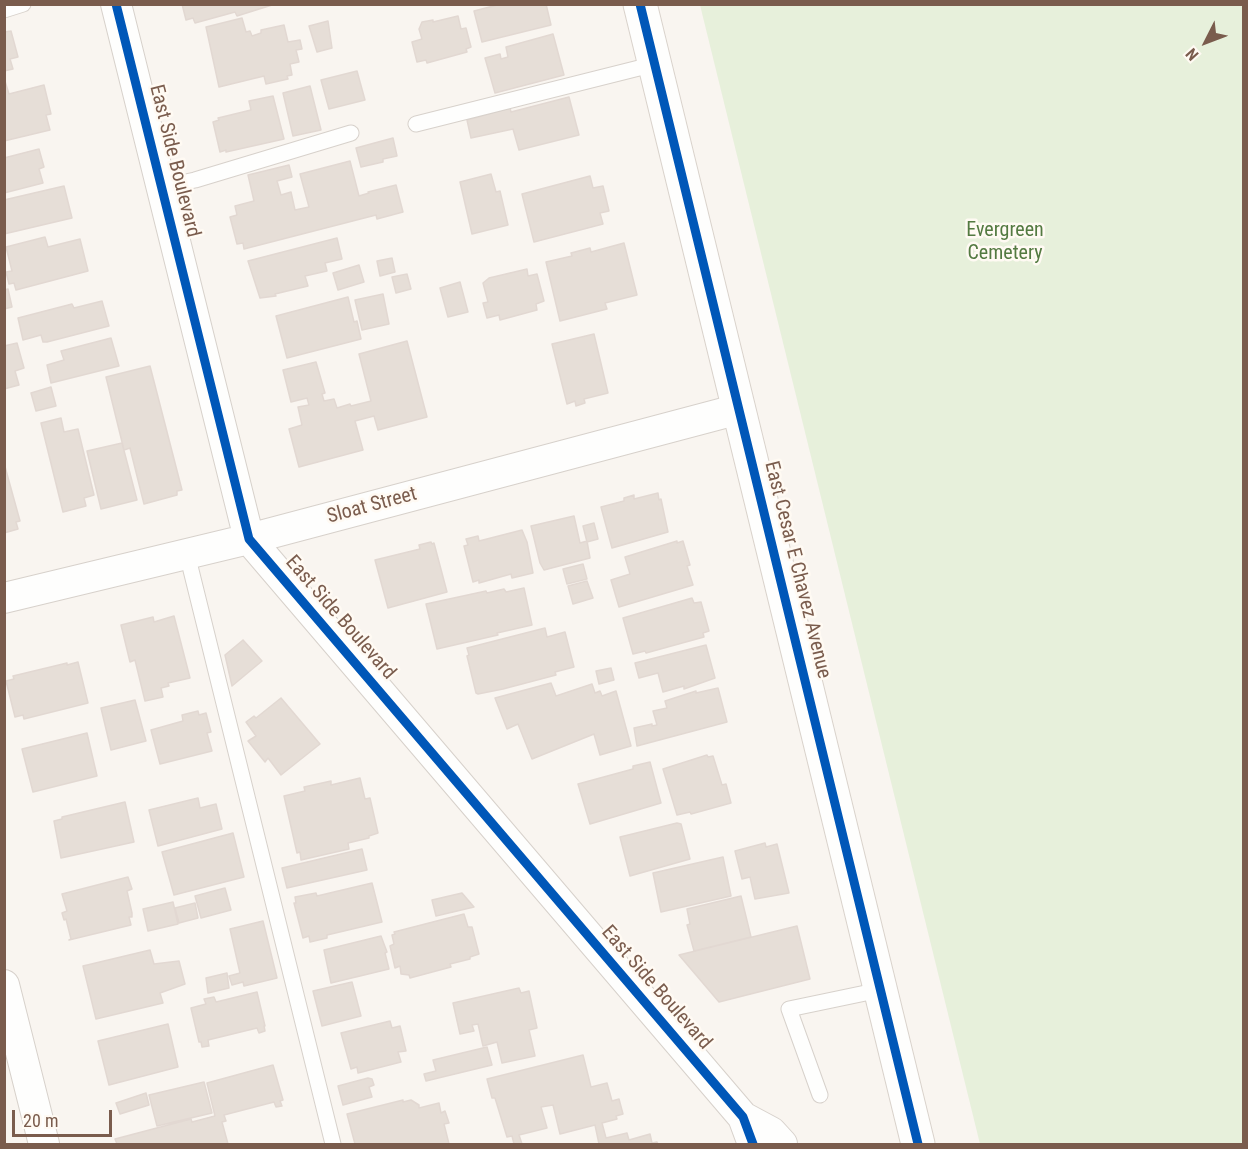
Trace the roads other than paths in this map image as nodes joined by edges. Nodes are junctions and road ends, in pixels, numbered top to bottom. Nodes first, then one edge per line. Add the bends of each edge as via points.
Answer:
1 (23, 4) edge
2 (116, 4) edge
3 (640, 4) edge
4 (4, 10) edge
5 (654, 64) junction
6 (416, 124) dead end
7 (351, 133) dead end
8 (162, 187) junction
9 (739, 409) junction
10 (249, 539) junction
11 (187, 554) junction
12 (4, 598) edge
13 (4, 985) edge
14 (880, 990) junction
15 (819, 1095) dead end
16 (748, 1131) edge
17 (44, 1144) edge
18 (333, 1144) edge
19 (782, 1144) edge
20 (918, 1144) edge

1 - 4 lane
2 - 8 street, East Side Boulevard
3 - 5 main road, East Cesar E Chavez Avenue
5 - 6 lane
5 - 9 main road, East Cesar E Chavez Avenue
7 - 8 lane
8 - 10 street, East Side Boulevard
9 - 10 street, Sloat Street
9 - 14 main road, East Cesar E Chavez Avenue
10 - 11 street, Sloat Street
10 - 16 street, East Side Boulevard
11 - 12 street, Sloat Street
11 - 18 lane
13 - 17 street
14 - 15 lane via 789,1009
14 - 20 main road, East Cesar E Chavez Avenue
16 - 19 street, East Side Boulevard via 771,1132

